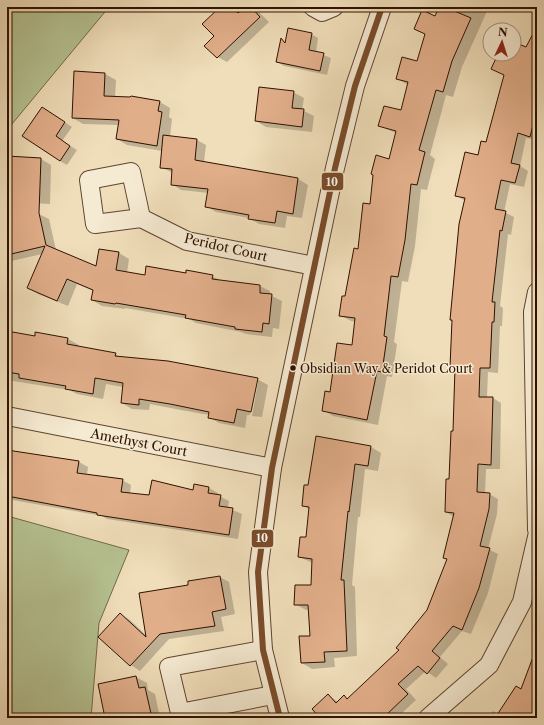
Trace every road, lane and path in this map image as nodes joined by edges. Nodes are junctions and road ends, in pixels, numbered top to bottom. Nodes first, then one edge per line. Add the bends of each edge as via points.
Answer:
1 (313, 7) edge
2 (334, 7) edge
3 (381, 7) edge
4 (141, 218) dead end
5 (314, 266) junction
6 (537, 292) edge
7 (7, 416) edge
8 (272, 468) junction
9 (537, 530) edge
10 (537, 537) edge
11 (263, 650) junction
12 (273, 695) junction
13 (280, 718) edge
14 (428, 718) edge

1 - 2 street via 322,12
3 - 5 street via 355,86
4 - 5 street, Peridot Court via 187,241
5 - 8 street
6 - 9 street via 533,312
7 - 8 street, Amethyst Court
8 - 11 street via 258,572
10 - 14 street via 522,602 489,665
11 - 12 street
11 - 12 street via 169,667 180,713
12 - 13 street

